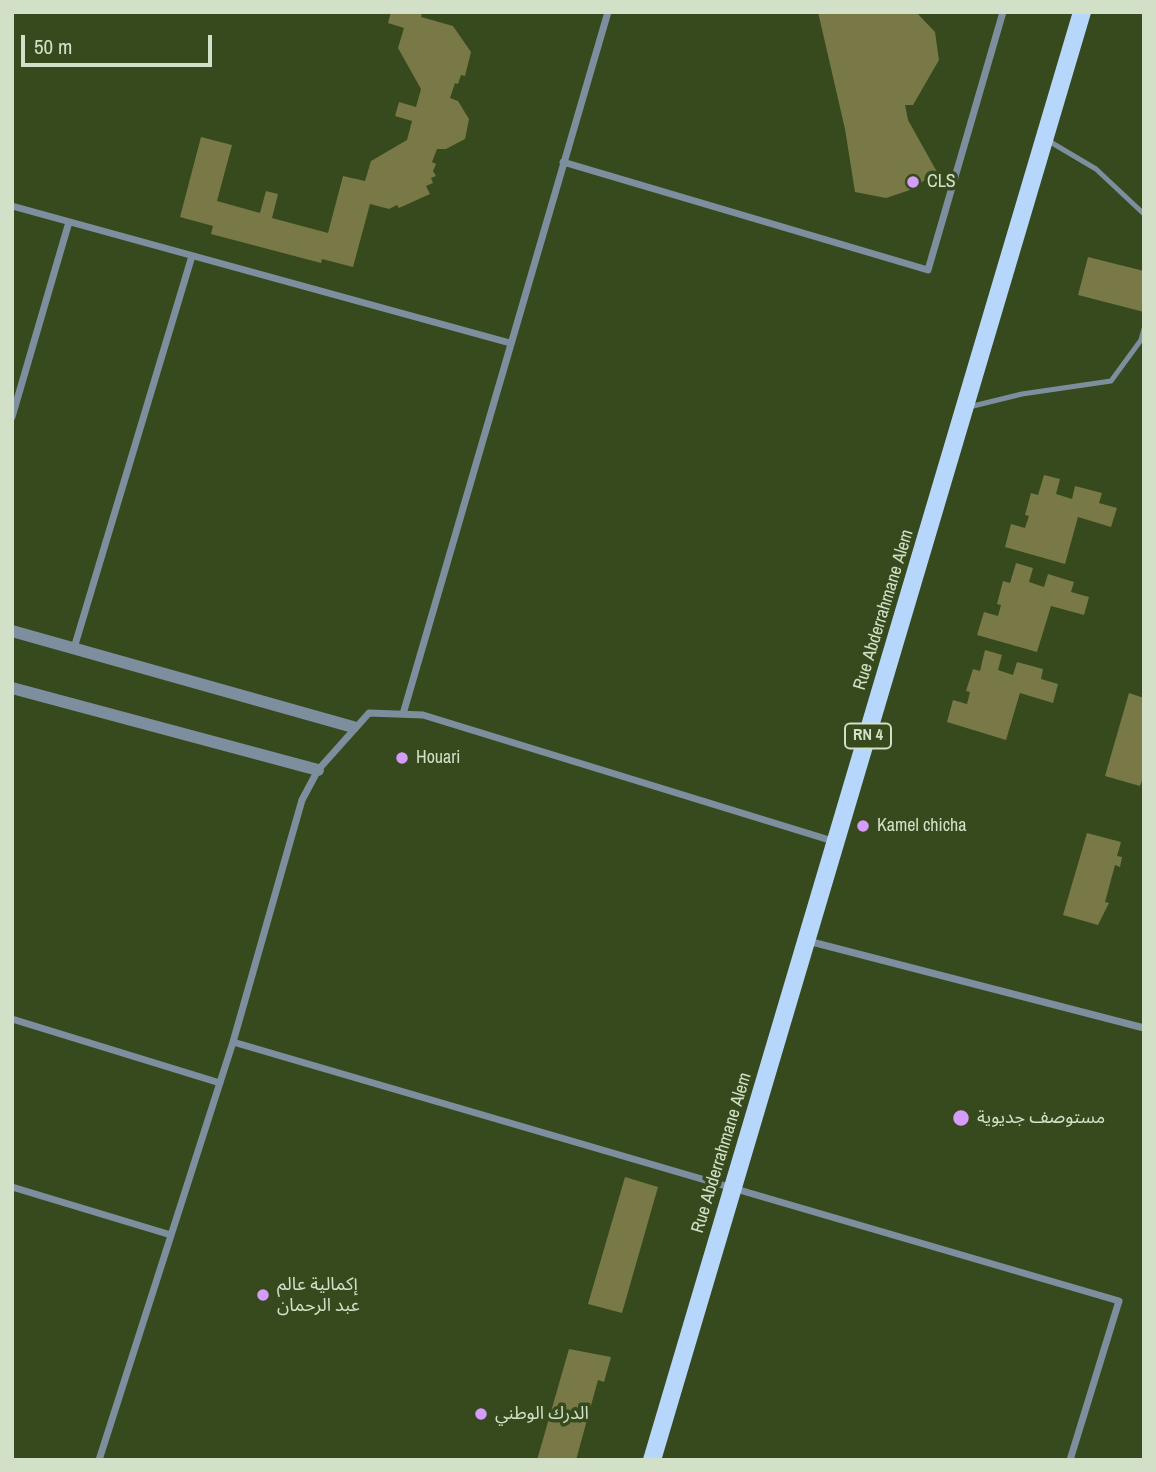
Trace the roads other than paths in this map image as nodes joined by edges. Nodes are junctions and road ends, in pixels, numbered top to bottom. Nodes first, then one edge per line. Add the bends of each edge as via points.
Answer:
1 (608, 12) edge
2 (1003, 12) edge
3 (1082, 12) edge
4 (1045, 139) junction
5 (563, 162) junction
6 (12, 206) edge
7 (1144, 214) edge
8 (69, 222) junction
9 (192, 256) junction
10 (1144, 329) edge
11 (510, 343) junction
12 (966, 408) junction
13 (12, 417) edge
14 (12, 631) edge
15 (74, 648) junction
16 (12, 688) edge
17 (403, 714) junction
18 (353, 727) junction
19 (318, 770) junction
20 (837, 842) junction
21 (808, 941) junction
22 (12, 1019) edge
23 (1144, 1028) edge
24 (233, 1042) junction
25 (220, 1083) junction
26 (734, 1186) junction
27 (12, 1187) edge
28 (171, 1235) junction
29 (99, 1460) edge
30 (652, 1460) edge
31 (1070, 1460) edge

1 - 5 street
2 - 5 street via 928,270
3 - 4 main road, Rue Abderrahmane Alem / RN 4
4 - 7 lane via 1096,169
4 - 12 main road, Rue Abderrahmane Alem / RN 4
5 - 11 street
6 - 8 street
8 - 9 street
8 - 13 street
9 - 11 street
9 - 15 street
10 - 12 lane via 1111,381 1022,394
11 - 17 street
12 - 20 main road, Rue Abderrahmane Alem / RN 4
14 - 15 street
15 - 18 street
16 - 19 street
17 - 18 street via 369,713
17 - 20 street via 423,715
18 - 19 street
19 - 24 street via 302,800
20 - 21 main road, Rue Abderrahmane Alem / RN 4
21 - 23 street
21 - 26 main road, Rue Abderrahmane Alem / RN 4
22 - 25 street
24 - 25 street
24 - 26 street
25 - 28 street
26 - 30 main road, Rue Abderrahmane Alem / RN 4
26 - 31 street via 1119,1301
27 - 28 street
28 - 29 street

